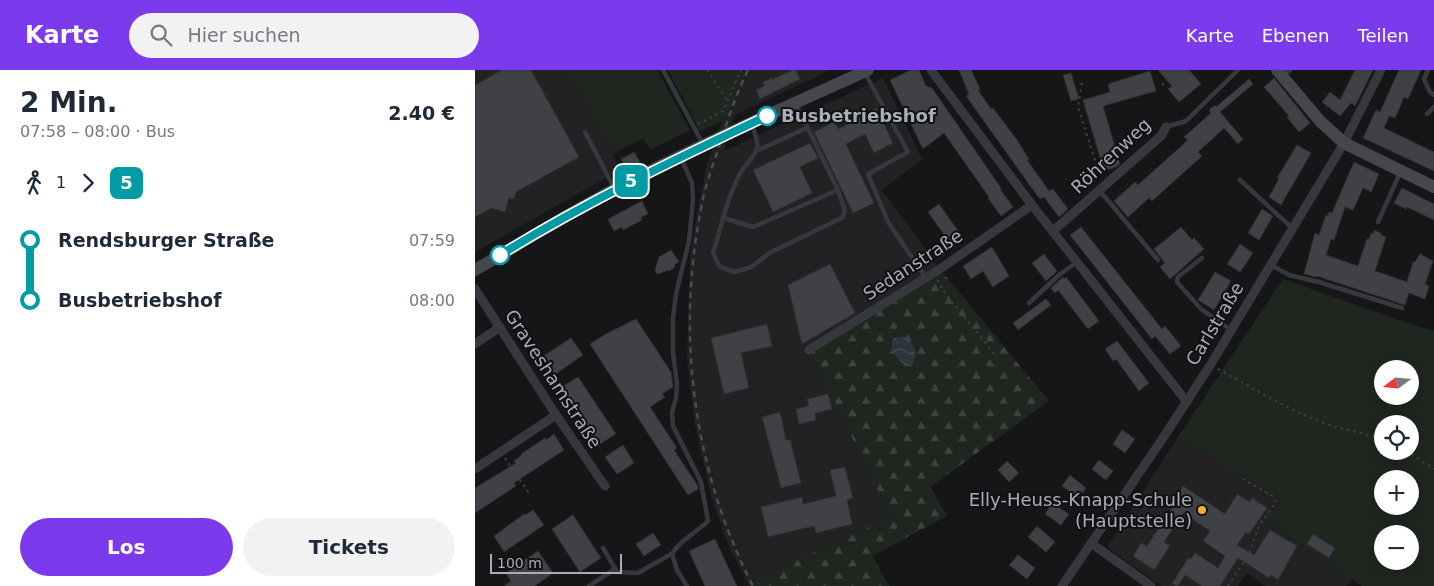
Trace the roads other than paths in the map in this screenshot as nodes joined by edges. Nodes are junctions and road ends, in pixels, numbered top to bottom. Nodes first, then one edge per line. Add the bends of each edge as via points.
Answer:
1 (663, 70) edge
2 (931, 70) edge
3 (1238, 70) edge
4 (1381, 70) edge
5 (1428, 70) edge
6 (866, 71) edge
7 (1283, 72) edge
8 (1434, 95) edge
9 (795, 103) junction
10 (1434, 107) edge
11 (1427, 114) dead end
12 (752, 123) junction
13 (1166, 127) joint
14 (807, 128) junction
15 (585, 132) dead end
16 (1344, 142) junction
17 (703, 146) junction
18 (757, 151) junction
19 (680, 156) junction
20 (1401, 172) junction
21 (1240, 180) dead end
22 (1434, 187) edge
23 (615, 189) junction
24 (838, 190) junction
25 (1100, 190) junction
26 (1032, 205) junction
27 (724, 218) junction
28 (1378, 222) dead end
29 (1293, 229) junction
30 (1053, 232) junction
31 (1202, 258) dead end
32 (1158, 260) dead end
33 (1077, 262) junction
34 (1271, 265) junction
35 (475, 270) edge
36 (929, 276) junction
37 (475, 289) edge
38 (1029, 303) dead end
39 (1402, 308) dead end
40 (500, 327) junction
41 (1231, 330) junction
42 (475, 344) edge
43 (809, 350) dead end
44 (1187, 402) junction
45 (556, 415) junction
46 (475, 469) edge
47 (605, 486) dead end
48 (1091, 543) junction
49 (603, 548) dead end
50 (673, 552) junction
51 (615, 569) junction
52 (589, 586) edge
53 (687, 586) edge
54 (1062, 586) edge
55 (1151, 586) edge

1 - 17 lane
2 - 26 street
3 - 13 lane, Röhrenweg via 1186,121
4 - 16 street, Carlstraße
5 - 8 lane via 1424,79
6 - 9 street
6 - 36 lane via 908,152 868,174 888,222
7 - 16 street via 1321,121
9 - 12 street
9 - 14 lane
10 - 11 lane
12 - 17 street
12 - 18 lane
13 - 25 street, Röhrenweg via 1161,136
14 - 18 lane
14 - 24 lane
15 - 23 lane
16 - 20 street
16 - 29 street, Carlstraße
17 - 19 street
18 - 27 lane via 741,173
19 - 23 street
19 - 50 lane via 692,183 693,200 689,241 673,318 677,384 673,426 701,482 708,521
20 - 22 street
20 - 28 lane
21 - 29 lane
23 - 35 street
24 - 27 lane via 753,226
24 - 27 lane via 845,211 842,218 771,252 751,267 735,272 720,268 713,252
25 - 30 street, Röhrenweg
25 - 32 lane
26 - 30 street
26 - 36 street, Sedanstraße
29 - 34 street, Carlstraße
30 - 33 street
31 - 41 lane via 1177,282 1201,309
33 - 38 lane
33 - 44 street
34 - 39 lane via 1289,275
34 - 41 street, Carlstraße
36 - 43 street, Sedanstraße
37 - 40 street, Graveshamstraße
40 - 42 street
40 - 45 street, Graveshamstraße
41 - 44 street, Carlstraße
44 - 48 street, Carlstraße
45 - 46 street
45 - 47 street, Graveshamstraße
48 - 54 street, Carlstraße
48 - 55 street
49 - 51 lane
50 - 51 lane via 638,573 617,572
50 - 53 lane via 677,570
51 - 52 lane

